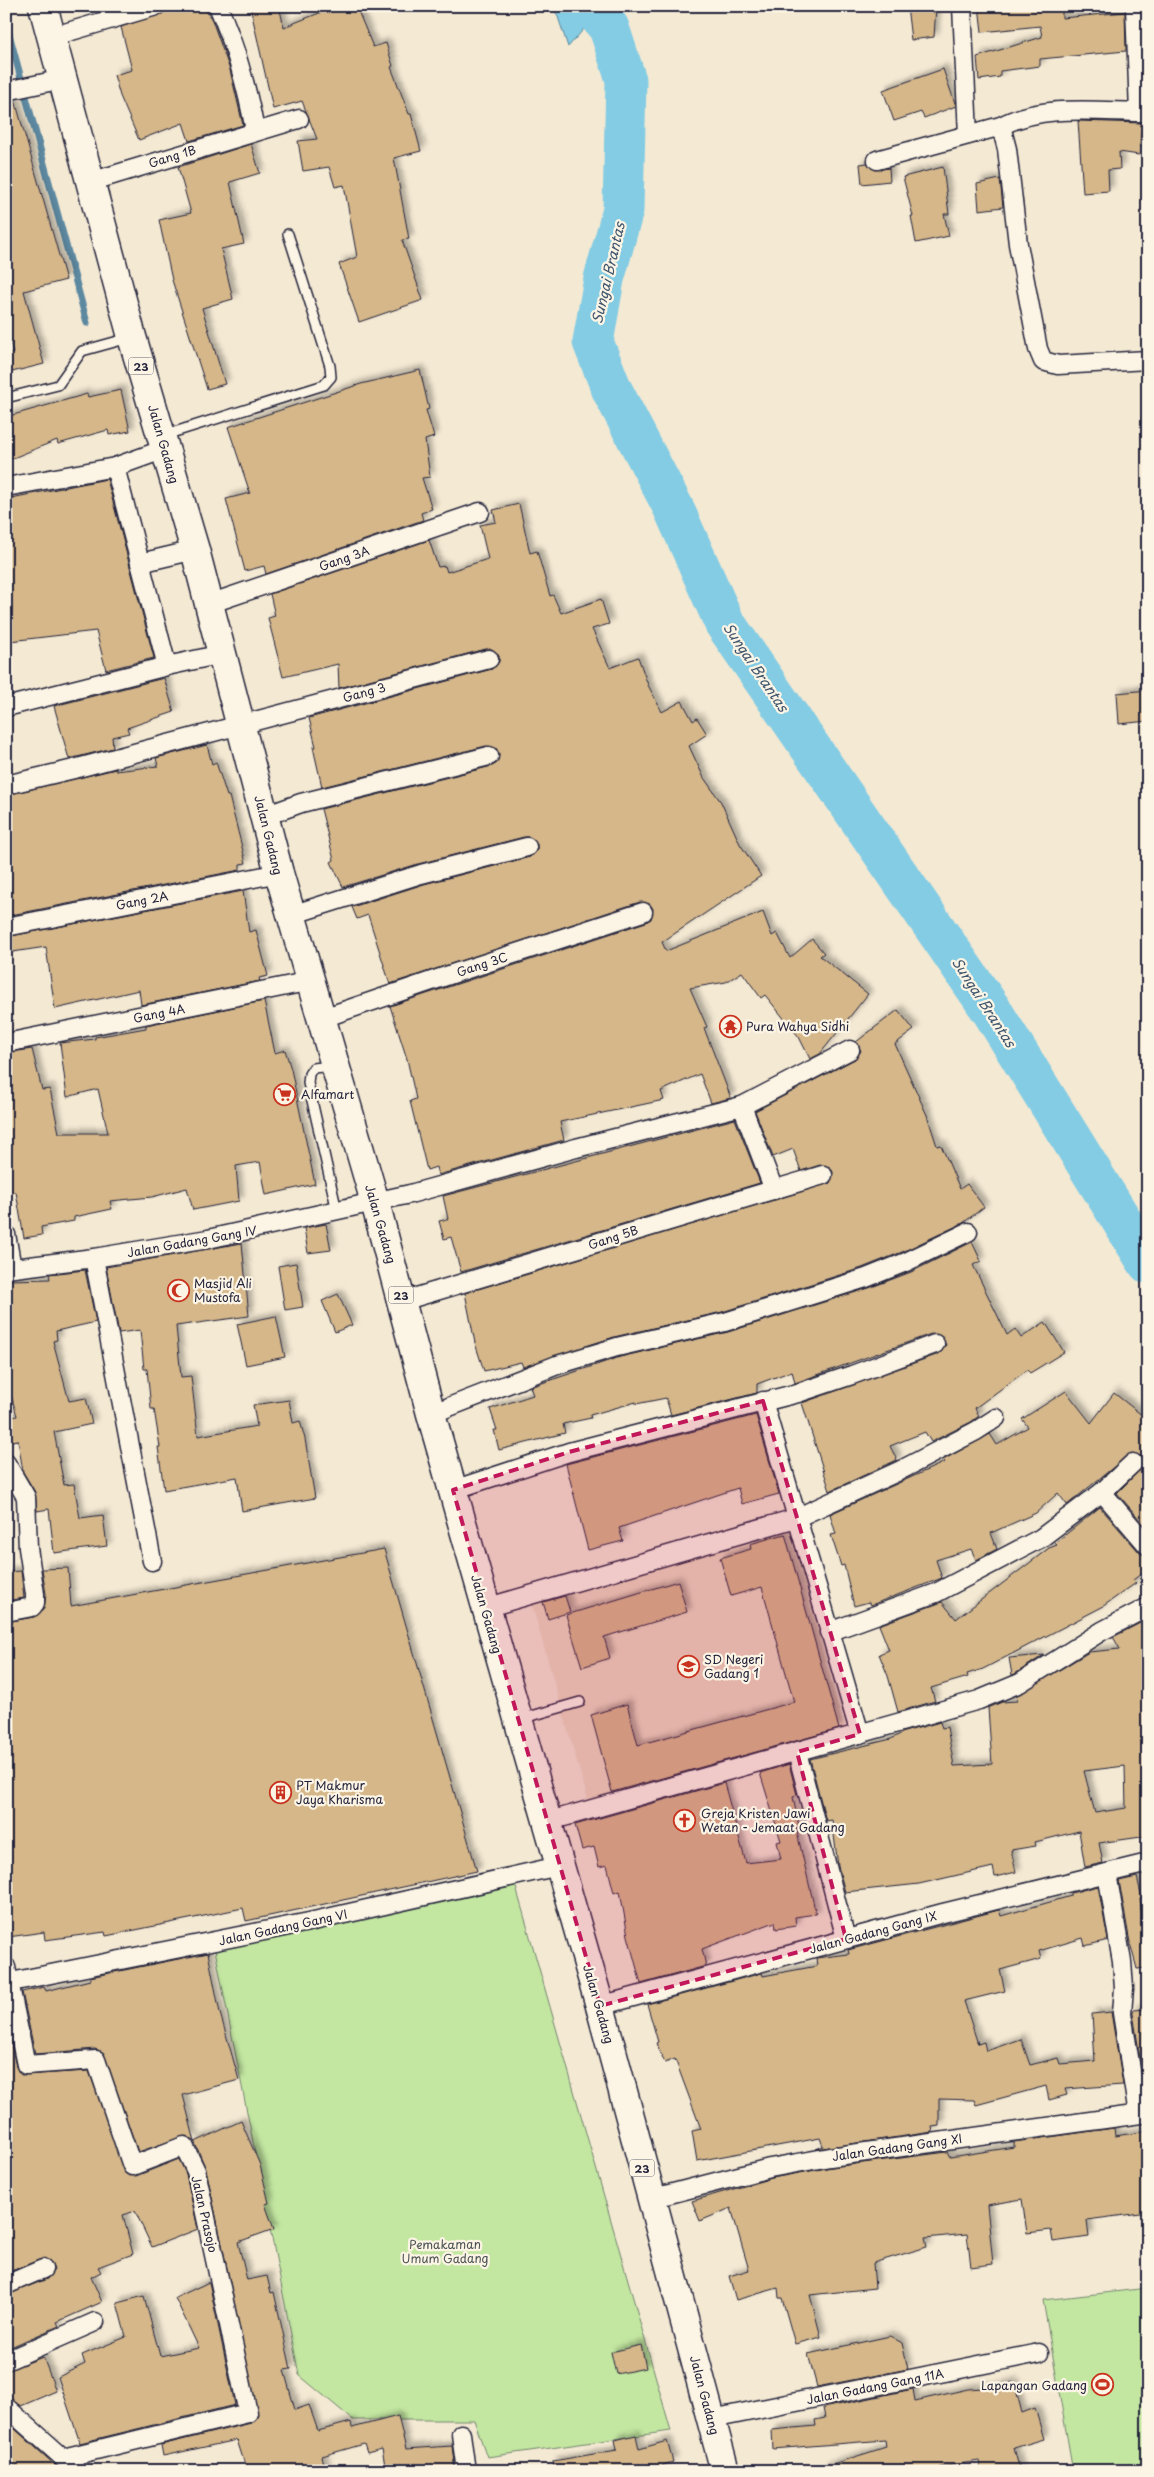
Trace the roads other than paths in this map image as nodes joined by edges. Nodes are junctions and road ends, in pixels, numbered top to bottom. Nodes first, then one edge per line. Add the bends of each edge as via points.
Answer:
1 (43, 6) edge
2 (156, 6) edge
3 (218, 6) edge
4 (962, 6) edge
5 (1135, 6) edge
6 (51, 37) junction
7 (63, 79) junction
8 (10, 90) edge
9 (1143, 112) edge
10 (299, 119) dead end
11 (1000, 126) junction
12 (255, 131) junction
13 (968, 135) junction
14 (876, 160) dead end
15 (90, 182) junction
16 (288, 234) dead end
17 (132, 337) junction
18 (1148, 360) edge
19 (6, 398) edge
20 (163, 443) junction
21 (114, 467) junction
22 (6, 487) edge
23 (480, 512) dead end
24 (195, 550) junction
25 (140, 563) junction
26 (209, 604) junction
27 (222, 654) junction
28 (490, 659) dead end
29 (167, 666) junction
30 (6, 707) edge
31 (240, 725) junction
32 (489, 756) dead end
33 (6, 784) edge
34 (265, 816) junction
35 (527, 847) dead end
36 (279, 873) junction
37 (643, 912) dead end
38 (291, 915) junction
39 (6, 927) edge
40 (311, 981) junction
41 (323, 1018) junction
42 (6, 1043) edge
43 (850, 1050) dead end
44 (335, 1066) junction
45 (742, 1106) junction
46 (823, 1175) dead end
47 (774, 1190) junction
48 (375, 1202) junction
49 (338, 1212) junction
50 (968, 1232) dead end
51 (6, 1234) edge
52 (94, 1258) junction
53 (9, 1269) edge
54 (403, 1301) junction
55 (935, 1344) dead end
56 (763, 1401) junction
57 (430, 1414) junction
58 (996, 1418) dead end
59 (6, 1463) edge
60 (1133, 1463) dead end
61 (453, 1490) junction
62 (1102, 1492) junction
63 (796, 1518) junction
64 (1148, 1546) edge
65 (152, 1561) dead end
66 (1148, 1606) edge
67 (485, 1608) junction
68 (6, 1612) edge
69 (830, 1632) junction
70 (580, 1702) dead end
71 (518, 1720) junction
72 (860, 1734) junction
73 (797, 1752) junction
74 (546, 1822) junction
75 (1148, 1863) edge
76 (559, 1866) junction
77 (1107, 1873) junction
78 (846, 1939) junction
79 (7, 1978) edge
80 (600, 2006) junction
81 (1143, 2113) edge
82 (650, 2199) junction
83 (43, 2269) dead end
84 (6, 2285) edge
85 (95, 2322) dead end
86 (1039, 2353) dead end
87 (6, 2361) edge
88 (6, 2407) edge
89 (712, 2419) junction
90 (461, 2434) dead end
91 (63, 2458) junction
92 (78, 2471) edge
93 (466, 2471) edge
94 (725, 2471) edge

1 - 6 highway, Jalan Gadang / 23
2 - 6 street
3 - 12 street via 247,85
4 - 13 street
5 - 9 street
6 - 7 highway, Jalan Gadang / 23
7 - 8 street
7 - 15 highway, Jalan Gadang / 23
9 - 11 street via 1052,112 1019,118
10 - 12 street, Gang 1B
11 - 13 street
11 - 18 street via 1007,149 1024,273 1043,361 1058,365
12 - 15 street, Gang 1B
13 - 14 street
15 - 17 highway, Jalan Gadang / 23
16 - 20 lane via 331,376 324,385
17 - 19 lane via 82,351 58,385
17 - 20 highway, Jalan Gadang / 23
20 - 21 street
20 - 24 highway, Jalan Gadang / 23
21 - 22 street
21 - 25 street
23 - 26 street, Gang 3A
24 - 25 street
24 - 26 highway, Jalan Gadang / 23
25 - 29 street
26 - 27 highway, Jalan Gadang / 23
27 - 29 street
27 - 31 highway, Jalan Gadang / 23
28 - 31 street, Gang 3
29 - 30 street
31 - 33 street, Gang 3 via 74,770
31 - 34 highway, Jalan Gadang / 23
32 - 34 street via 301,803
34 - 36 highway, Jalan Gadang / 23
35 - 38 street via 421,874
36 - 38 highway, Jalan Gadang / 23
36 - 39 street, Gang 2A
37 - 41 street, Gang 3C
38 - 40 highway, Jalan Gadang / 23
40 - 41 highway, Jalan Gadang / 23
40 - 42 street, Gang 4A
41 - 44 highway, Jalan Gadang / 23
43 - 45 street, Jalan Gadang Gang IV
44 - 48 highway, Jalan Gadang / 23
44 - 49 lane via 313,1068 308,1074 308,1083
45 - 47 street
45 - 48 street, Jalan Gadang Gang IV
46 - 47 street, Gang 5B
47 - 54 street, Gang 5B
48 - 49 street, Jalan Gadang Gang IV
48 - 54 highway, Jalan Gadang / 23
49 - 52 street, Jalan Gadang Gang IV
50 - 57 street via 866,1278 725,1322 617,1347 557,1365
51 - 53 street
52 - 53 street, Jalan Gadang Gang IV
52 - 65 street
54 - 57 highway, Jalan Gadang / 23
55 - 56 street via 852,1375
56 - 61 street via 569,1452
56 - 63 street
57 - 61 highway, Jalan Gadang / 23
58 - 63 street via 900,1471
59 - 68 street via 26,1497 28,1548 35,1594 32,1607
60 - 62 street
61 - 67 highway, Jalan Gadang / 23
62 - 64 street
62 - 69 street via 1041,1538 936,1593
63 - 67 street
63 - 69 street
66 - 72 street via 1020,1683 979,1700
67 - 71 highway, Jalan Gadang / 23
69 - 72 street
70 - 71 lane
71 - 74 highway, Jalan Gadang / 23
72 - 73 street
73 - 74 street
73 - 78 street
74 - 76 highway, Jalan Gadang / 23
75 - 77 street, Jalan Gadang Gang IX
76 - 79 street, Jalan Gadang Gang VI via 309,1922
76 - 80 highway, Jalan Gadang / 23
77 - 78 street, Jalan Gadang Gang IX via 990,1900
77 - 81 street via 1122,1962 1122,2013
78 - 80 street, Jalan Gadang Gang IX
79 - 91 street, Jalan Prasojo via 26,2065 96,2060 132,2166 184,2146 196,2171 248,2413
80 - 82 highway, Jalan Gadang / 23
81 - 82 street, Jalan Gadang Gang XI via 830,2157 770,2168
82 - 89 highway, Jalan Gadang / 23
83 - 84 street
85 - 87 street
86 - 89 street, Jalan Gadang Gang 11A
88 - 91 street
89 - 94 highway, Jalan Gadang / 23
90 - 93 street
91 - 92 street

